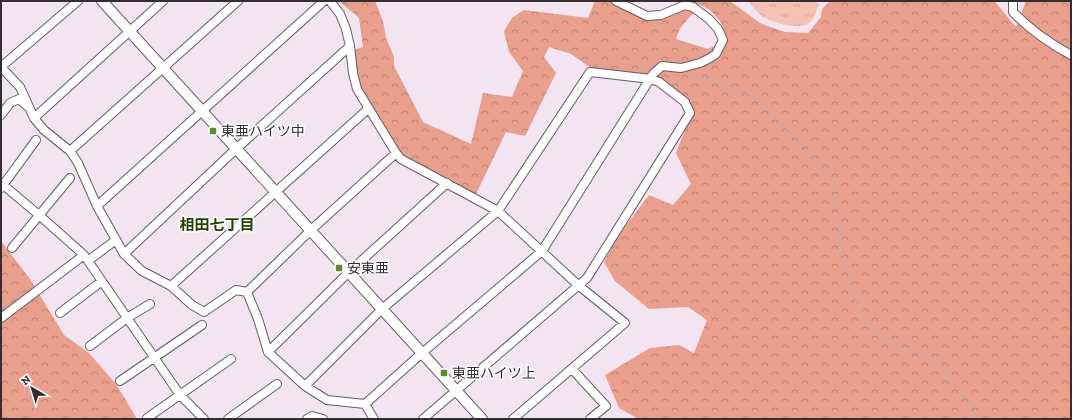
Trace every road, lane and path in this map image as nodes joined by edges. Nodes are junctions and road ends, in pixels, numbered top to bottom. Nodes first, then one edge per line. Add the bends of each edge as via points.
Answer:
1 (78, 1) edge
2 (102, 1) edge
3 (163, 1) edge
4 (238, 1) edge
5 (324, 1) edge
6 (330, 1) edge
7 (616, 1) edge
8 (1013, 1) edge
9 (129, 31) junction
10 (350, 46) junction
11 (1071, 55) edge
12 (1, 67) edge
13 (163, 68) junction
14 (685, 75) dead end
15 (651, 79) junction
16 (29, 107) junction
17 (368, 109) junction
18 (202, 111) junction
19 (1, 115) edge
20 (34, 118) junction
21 (36, 140) dead end
22 (236, 149) junction
23 (70, 151) junction
24 (396, 153) junction
25 (70, 178) dead end
26 (447, 183) junction
27 (2, 185) edge
28 (275, 192) junction
29 (97, 206) junction
30 (498, 211) junction
31 (39, 215) junction
32 (310, 230) junction
33 (116, 240) junction
34 (12, 248) dead end
35 (542, 251) junction
36 (124, 254) junction
37 (86, 258) junction
38 (349, 272) junction
39 (102, 281) junction
40 (578, 285) junction
41 (171, 286) junction
42 (247, 292) junction
43 (150, 304) dead end
44 (382, 309) junction
45 (60, 313) dead end
46 (1, 318) edge
47 (127, 318) junction
48 (202, 325) dead end
49 (90, 346) dead end
50 (268, 352) junction
51 (422, 353) junction
52 (155, 357) junction
53 (231, 360) dead end
54 (572, 369) junction
55 (120, 381) dead end
56 (277, 384) dead end
57 (305, 386) junction
58 (456, 390) junction
59 (180, 395) junction
60 (365, 404) junction
61 (147, 418) dead end
62 (204, 419) edge
63 (228, 419) edge
64 (307, 419) edge
65 (323, 419) edge
66 (374, 419) edge
67 (423, 419) edge
68 (482, 419) edge
69 (513, 419) edge
70 (590, 419) edge
71 (980, 419) edge

1 - 12 street
2 - 9 street
3 - 9 street
4 - 13 street
5 - 18 street
6 - 10 street via 342,19
7 - 15 street via 647,16 661,16 684,5 693,7 721,34 723,40 720,47 710,58 681,68 662,66
8 - 11 street via 1013,12 1028,27 1047,42
9 - 13 street
9 - 20 street
10 - 17 street via 357,89
10 - 22 street
12 - 16 street via 20,87
13 - 18 street
13 - 23 street
14 - 71 path via 714,80 753,97 806,147 834,184 840,243 854,296 872,328 888,341 925,355 948,377
15 - 30 street via 590,72
15 - 35 street
15 - 40 street via 685,102 690,113 587,278
16 - 19 street via 18,99 10,103
16 - 20 street
17 - 24 street
17 - 28 street
18 - 22 street
18 - 29 street
20 - 23 street via 44,130
21 - 27 street
22 - 28 street
22 - 36 street
23 - 29 street
24 - 26 street via 401,159
24 - 32 street
25 - 31 street
26 - 30 street
26 - 38 street
27 - 31 street
28 - 32 street
28 - 41 street
29 - 33 street
30 - 35 street
30 - 44 street
31 - 34 street
31 - 37 street
32 - 38 street
32 - 42 street
33 - 36 street
33 - 37 street
35 - 40 street
35 - 51 street
36 - 41 street via 142,271
37 - 39 street
37 - 46 street
38 - 44 street
38 - 50 street
39 - 45 street
39 - 47 street
40 - 54 street via 625,323
40 - 58 street
41 - 42 street via 204,312 236,290
42 - 50 street
43 - 47 street
44 - 51 street
44 - 57 street
47 - 49 street
47 - 52 street
48 - 52 street
50 - 57 street
51 - 58 street
51 - 60 street
52 - 55 street
52 - 59 street
53 - 59 street
54 - 69 street
54 - 70 street via 606,406
56 - 63 street
57 - 60 street via 326,400
58 - 67 street
58 - 68 street
59 - 61 street
59 - 62 street
60 - 66 street
64 - 65 street via 312,416

